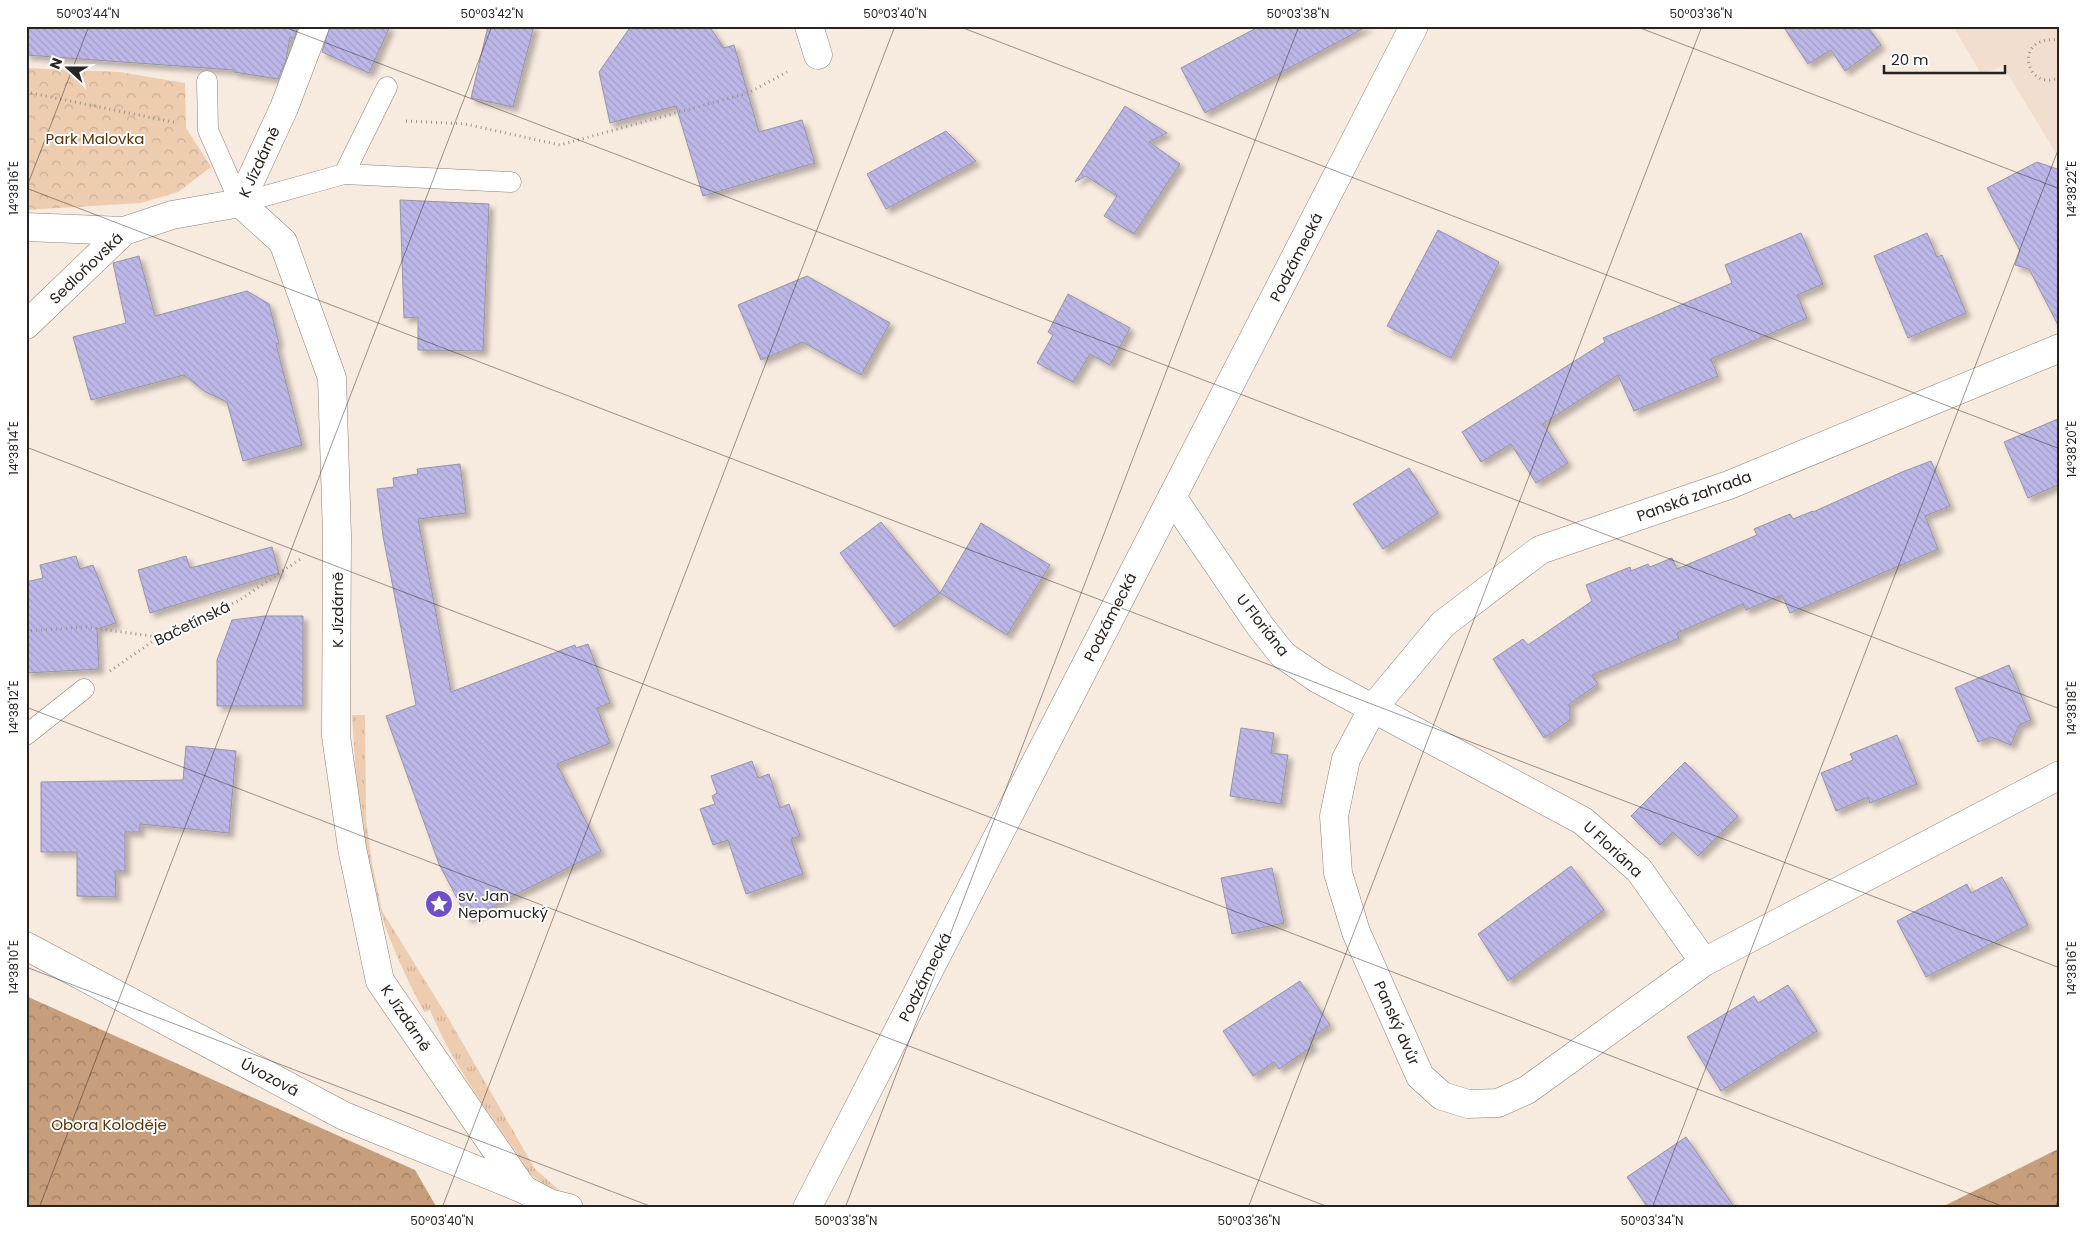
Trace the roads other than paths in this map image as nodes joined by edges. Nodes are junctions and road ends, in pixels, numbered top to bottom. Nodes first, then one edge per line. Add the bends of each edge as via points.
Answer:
1 (316, 26) edge
2 (809, 26) edge
3 (1414, 26) edge
4 (818, 55) road end
5 (207, 81) dead end
6 (387, 86) dead end
7 (344, 174) junction
8 (510, 182) dead end
9 (240, 203) junction
10 (26, 227) edge
11 (124, 231) junction
12 (26, 325) edge
13 (2060, 348) edge
14 (1172, 497) junction
15 (84, 689) road end
16 (1373, 708) junction
17 (26, 735) edge
18 (2060, 776) edge
19 (26, 946) edge
20 (1704, 962) junction
21 (523, 1189) junction
22 (569, 1208) edge
23 (807, 1208) edge

1 - 9 street, K Jízdárně via 284,108
2 - 4 street
3 - 14 street, Podzámecká
5 - 9 lane via 208,130
6 - 7 lane
7 - 8 lane
7 - 9 lane
9 - 11 street, Sedloňovská via 172,215
9 - 21 street, K Jízdárně via 283,242 332,378 337,535 336,736 352,848 380,981
10 - 11 street
11 - 12 street, Sedloňovská
13 - 16 street, Panská zahrada via 1728,484 1540,550 1443,624
14 - 16 street, U Floriána via 1283,655 1318,679
14 - 23 street, Podzámecká
15 - 17 lane
16 - 20 street, U Floriána via 1583,821 1639,870
16 - 20 street, Panský dvůr via 1346,759 1336,806 1338,873 1356,932 1420,1076 1442,1096 1468,1104 1498,1102 1526,1090
18 - 20 street
19 - 21 street, Úvozová via 344,1116
21 - 22 street via 549,1203

